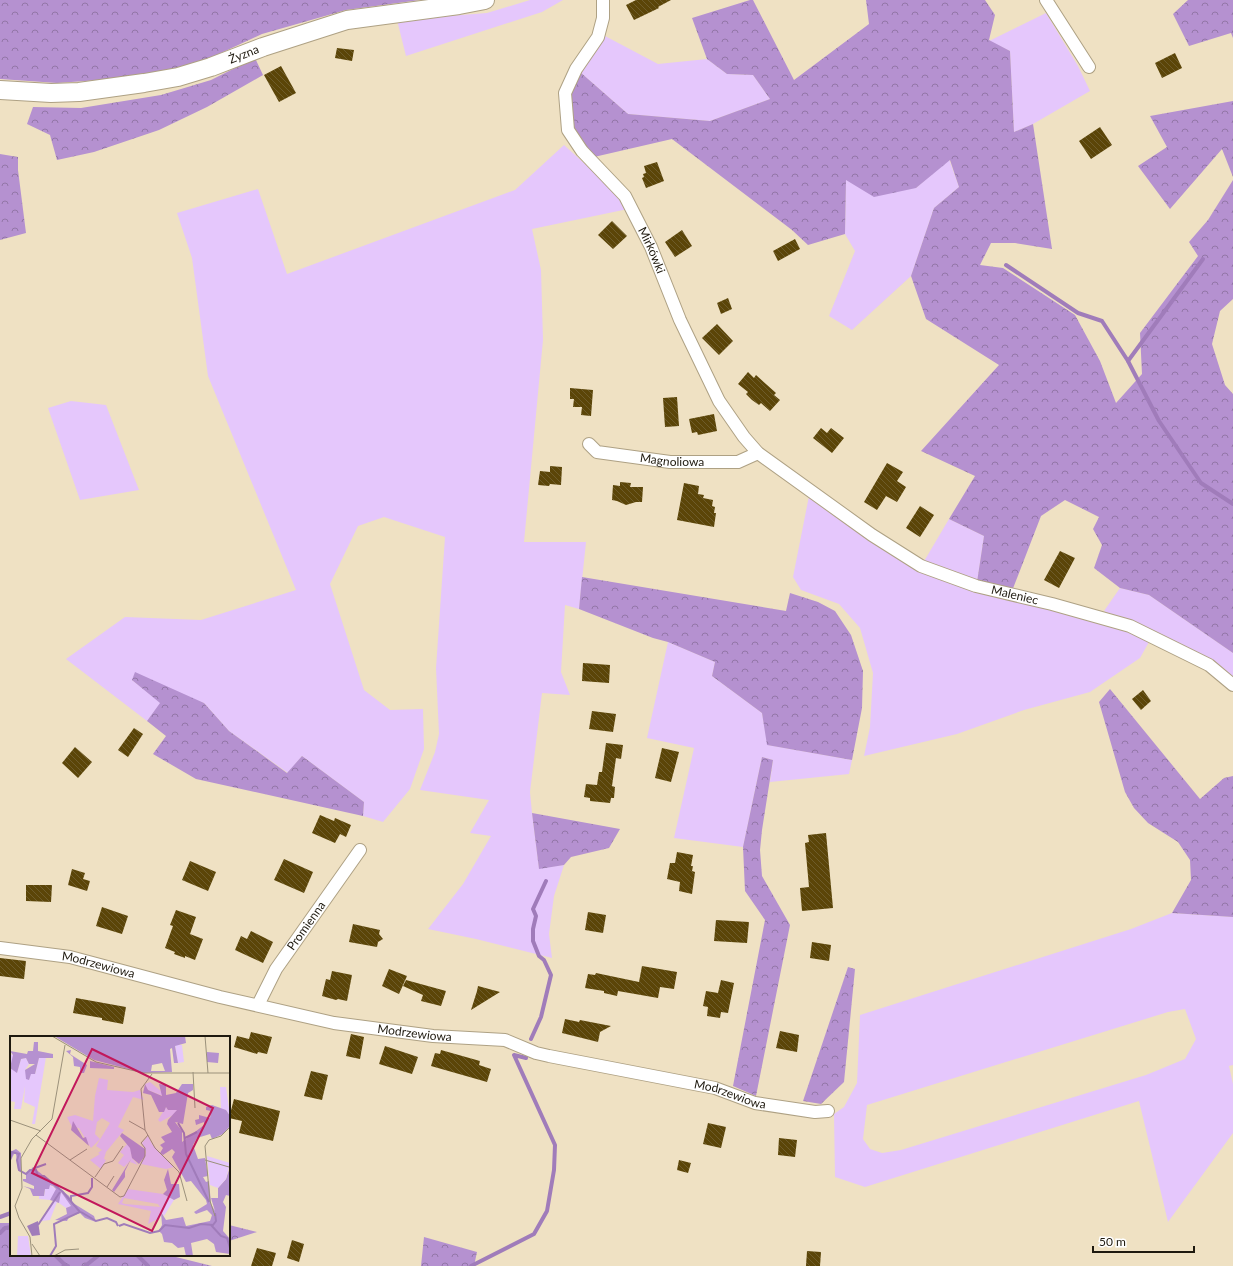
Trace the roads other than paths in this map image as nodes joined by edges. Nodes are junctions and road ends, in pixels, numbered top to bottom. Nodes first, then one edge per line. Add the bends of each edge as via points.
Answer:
1 (485, 0) edge
2 (603, 0) edge
3 (1046, 0) edge
4 (1089, 67) dead end
5 (0, 90) edge
6 (589, 444) dead end
7 (758, 452) junction
8 (806, 486) joint
9 (1233, 685) edge
10 (360, 850) dead end
11 (0, 948) edge
12 (258, 1006) junction
13 (828, 1111) dead end

1 - 5 street, Żyzna via 347,20 178,77 79,92
2 - 7 street, Mirkówki via 604,18 598,37 576,69 565,93 568,130 582,151 625,196 652,247 680,320 719,401 744,437
3 - 4 street
6 - 7 street, Magnoliowa via 597,452 670,462 738,462
7 - 8 street, Mirkówki
8 - 9 street, Maleniec via 872,535 921,566 976,586 1130,626 1209,665
10 - 12 street, Promienna via 276,969
11 - 12 street, Modrzewiowa via 70,957
12 - 13 street, Modrzewiowa via 334,1023 433,1036 505,1040 536,1053 715,1088 755,1103 815,1112

